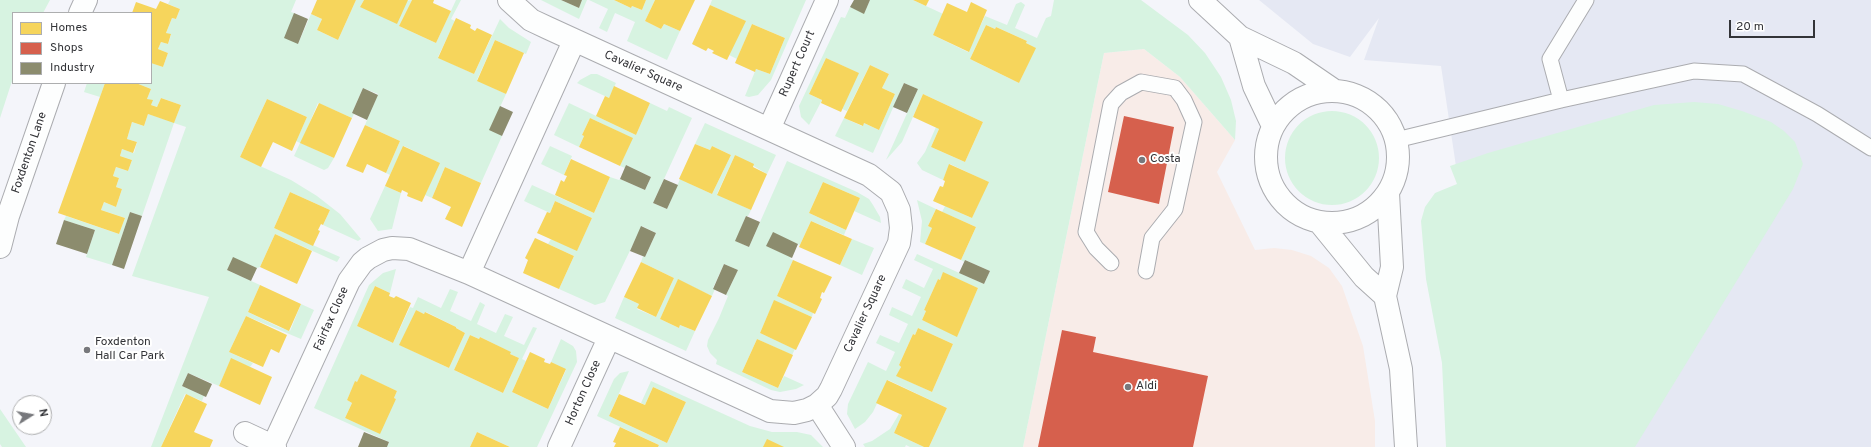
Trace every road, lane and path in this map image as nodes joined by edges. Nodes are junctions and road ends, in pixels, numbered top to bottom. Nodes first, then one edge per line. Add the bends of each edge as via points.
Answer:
1 (86, 0) edge
2 (509, 0) edge
3 (827, 0) edge
4 (1200, 0) edge
5 (1586, 0) edge
6 (80, 12) edge
7 (1240, 37) junction
8 (574, 41) junction
9 (54, 84) edge
10 (1335, 91) junction
11 (1561, 100) junction
12 (1273, 126) junction
13 (769, 129) junction
14 (1396, 140) junction
15 (1871, 148) edge
16 (1388, 193) junction
17 (1320, 223) junction
18 (0, 247) edge
19 (432, 258) joint
20 (1111, 263) dead end
21 (1146, 271) dead end
22 (469, 273) junction
23 (1385, 296) junction
24 (609, 338) junction
25 (817, 405) junction
26 (245, 433) dead end
27 (274, 447) edge
28 (559, 447) edge
29 (844, 447) edge
30 (1406, 447) edge

1 - 6 street
2 - 8 street, Cavalier Square via 531,20
3 - 13 street, Rupert Court
4 - 7 street
5 - 11 lane via 1550,59
7 - 10 street via 1294,63
7 - 12 street via 1254,86
8 - 13 street, Cavalier Square
8 - 22 street
9 - 18 street, Foxdenton Lane via 8,216
10 - 12 street via 1317,92 1299,100 1284,111
10 - 14 street via 1356,95 1374,106 1388,121
11 - 14 lane
11 - 15 lane via 1694,71 1743,74 1817,114
12 - 17 street via 1266,155 1267,172 1273,187 1282,201 1294,212
13 - 25 street, Cavalier Square via 873,176 891,192 898,210 901,228 899,243 831,389
14 - 16 street via 1399,159 1396,177
16 - 17 street via 1375,208 1359,218 1340,223
16 - 23 street via 1392,267
17 - 23 street via 1364,277
19 - 22 street, Cavalier Square
19 - 27 street, Fairfax Close via 400,248 384,250 362,263 349,281
20 - 21 lane via 1096,248 1086,232 1111,104 1121,93 1141,82 1175,88 1184,100 1194,122 1175,209 1152,238
22 - 24 street, Cavalier Square
23 - 30 street via 1401,368
24 - 25 street, Cavalier Square via 770,411 794,413
24 - 28 street, Horton Close
25 - 29 street
26 - 27 street, Fairfax Close

